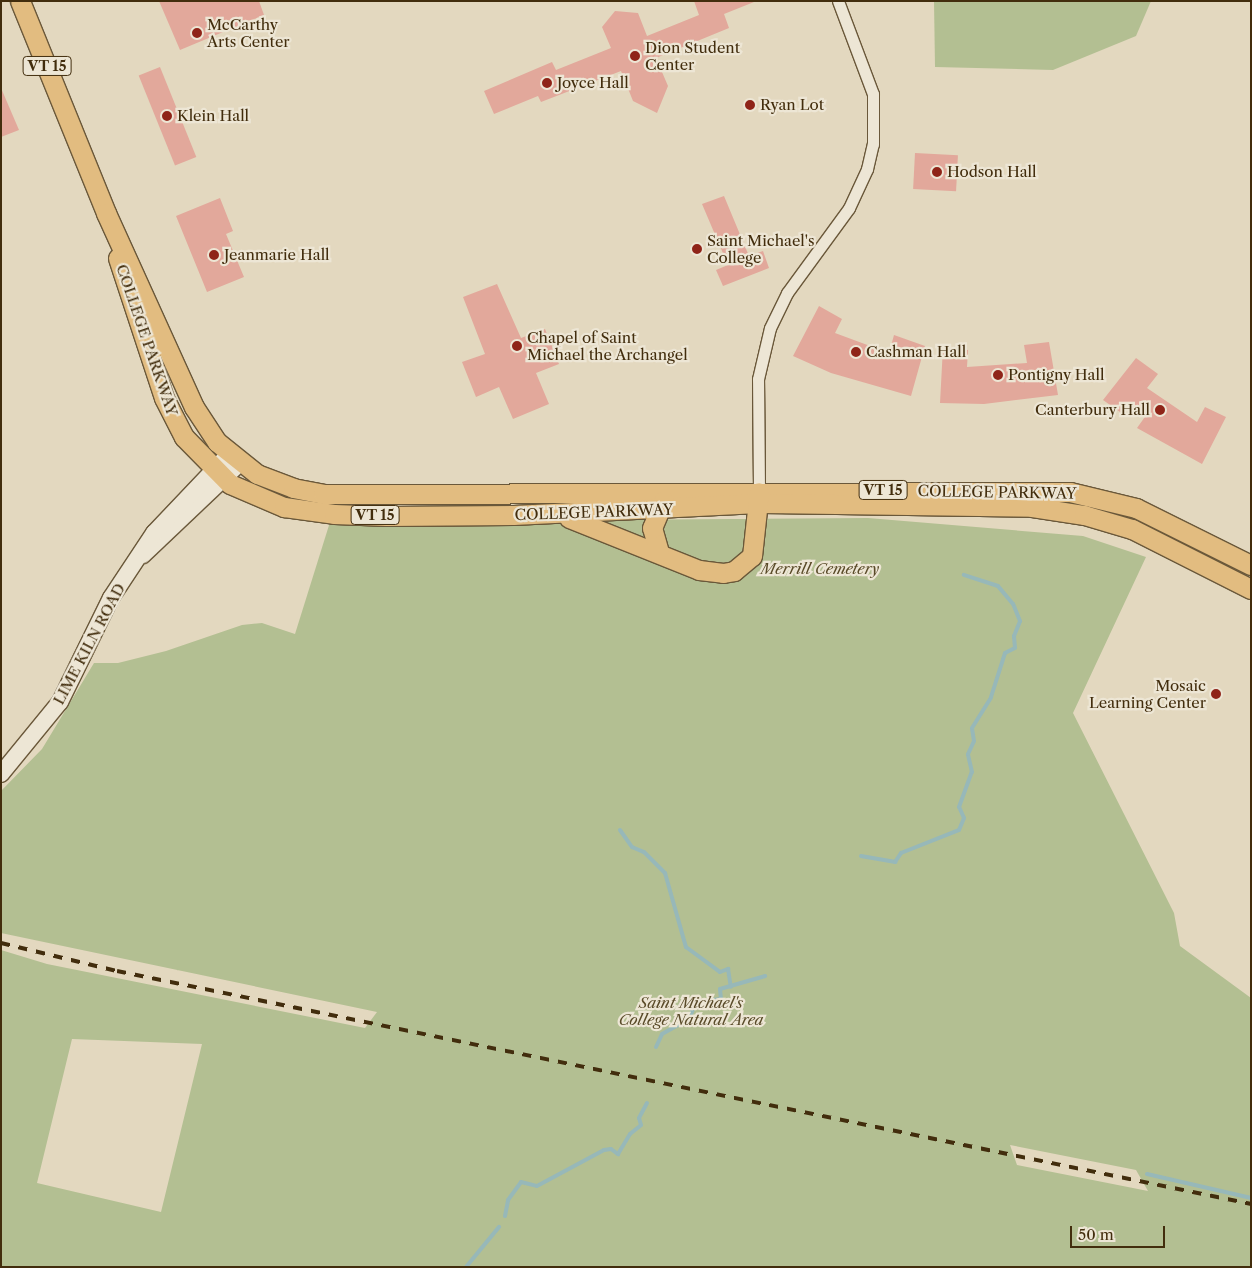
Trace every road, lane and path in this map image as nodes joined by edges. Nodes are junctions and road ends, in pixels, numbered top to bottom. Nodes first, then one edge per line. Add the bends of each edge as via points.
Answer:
1 (838, 1) edge
2 (22, 2) edge
3 (106, 213) junction
4 (234, 459) junction
5 (218, 476) junction
6 (668, 492) junction
7 (759, 497) junction
8 (658, 510) junction
9 (548, 514) junction
10 (659, 552) junction
11 (1251, 565) edge
12 (1251, 589) edge
13 (1, 774) edge

1 - 7 street via 872,88 876,117 873,144 867,169 849,208 787,293 770,328 758,379
2 - 3 main road, COLLEGE PARKWAY / VT 15
3 - 4 main road, COLLEGE PARKWAY / VT 15 via 194,407
3 - 5 main road, COLLEGE PARKWAY / VT 15 via 164,398 184,437
4 - 5 main road, LIME KILN ROAD
4 - 6 main road, COLLEGE PARKWAY / VT 15 via 274,481 323,494
5 - 9 main road, COLLEGE PARKWAY / VT 15 via 264,500 304,511 387,516
5 - 13 main road, LIME KILN ROAD via 154,533 112,598 60,702
6 - 7 main road, COLLEGE PARKWAY / VT 15
6 - 8 main road
7 - 8 main road, COLLEGE PARKWAY / VT 15
7 - 10 main road via 752,556 734,571 711,573
7 - 11 main road, COLLEGE PARKWAY / VT 15 via 1070,492 1136,508
7 - 12 main road, COLLEGE PARKWAY / VT 15 via 1058,510 1132,529
8 - 9 main road, COLLEGE PARKWAY / VT 15
8 - 10 main road via 652,528
9 - 10 main road via 598,527

